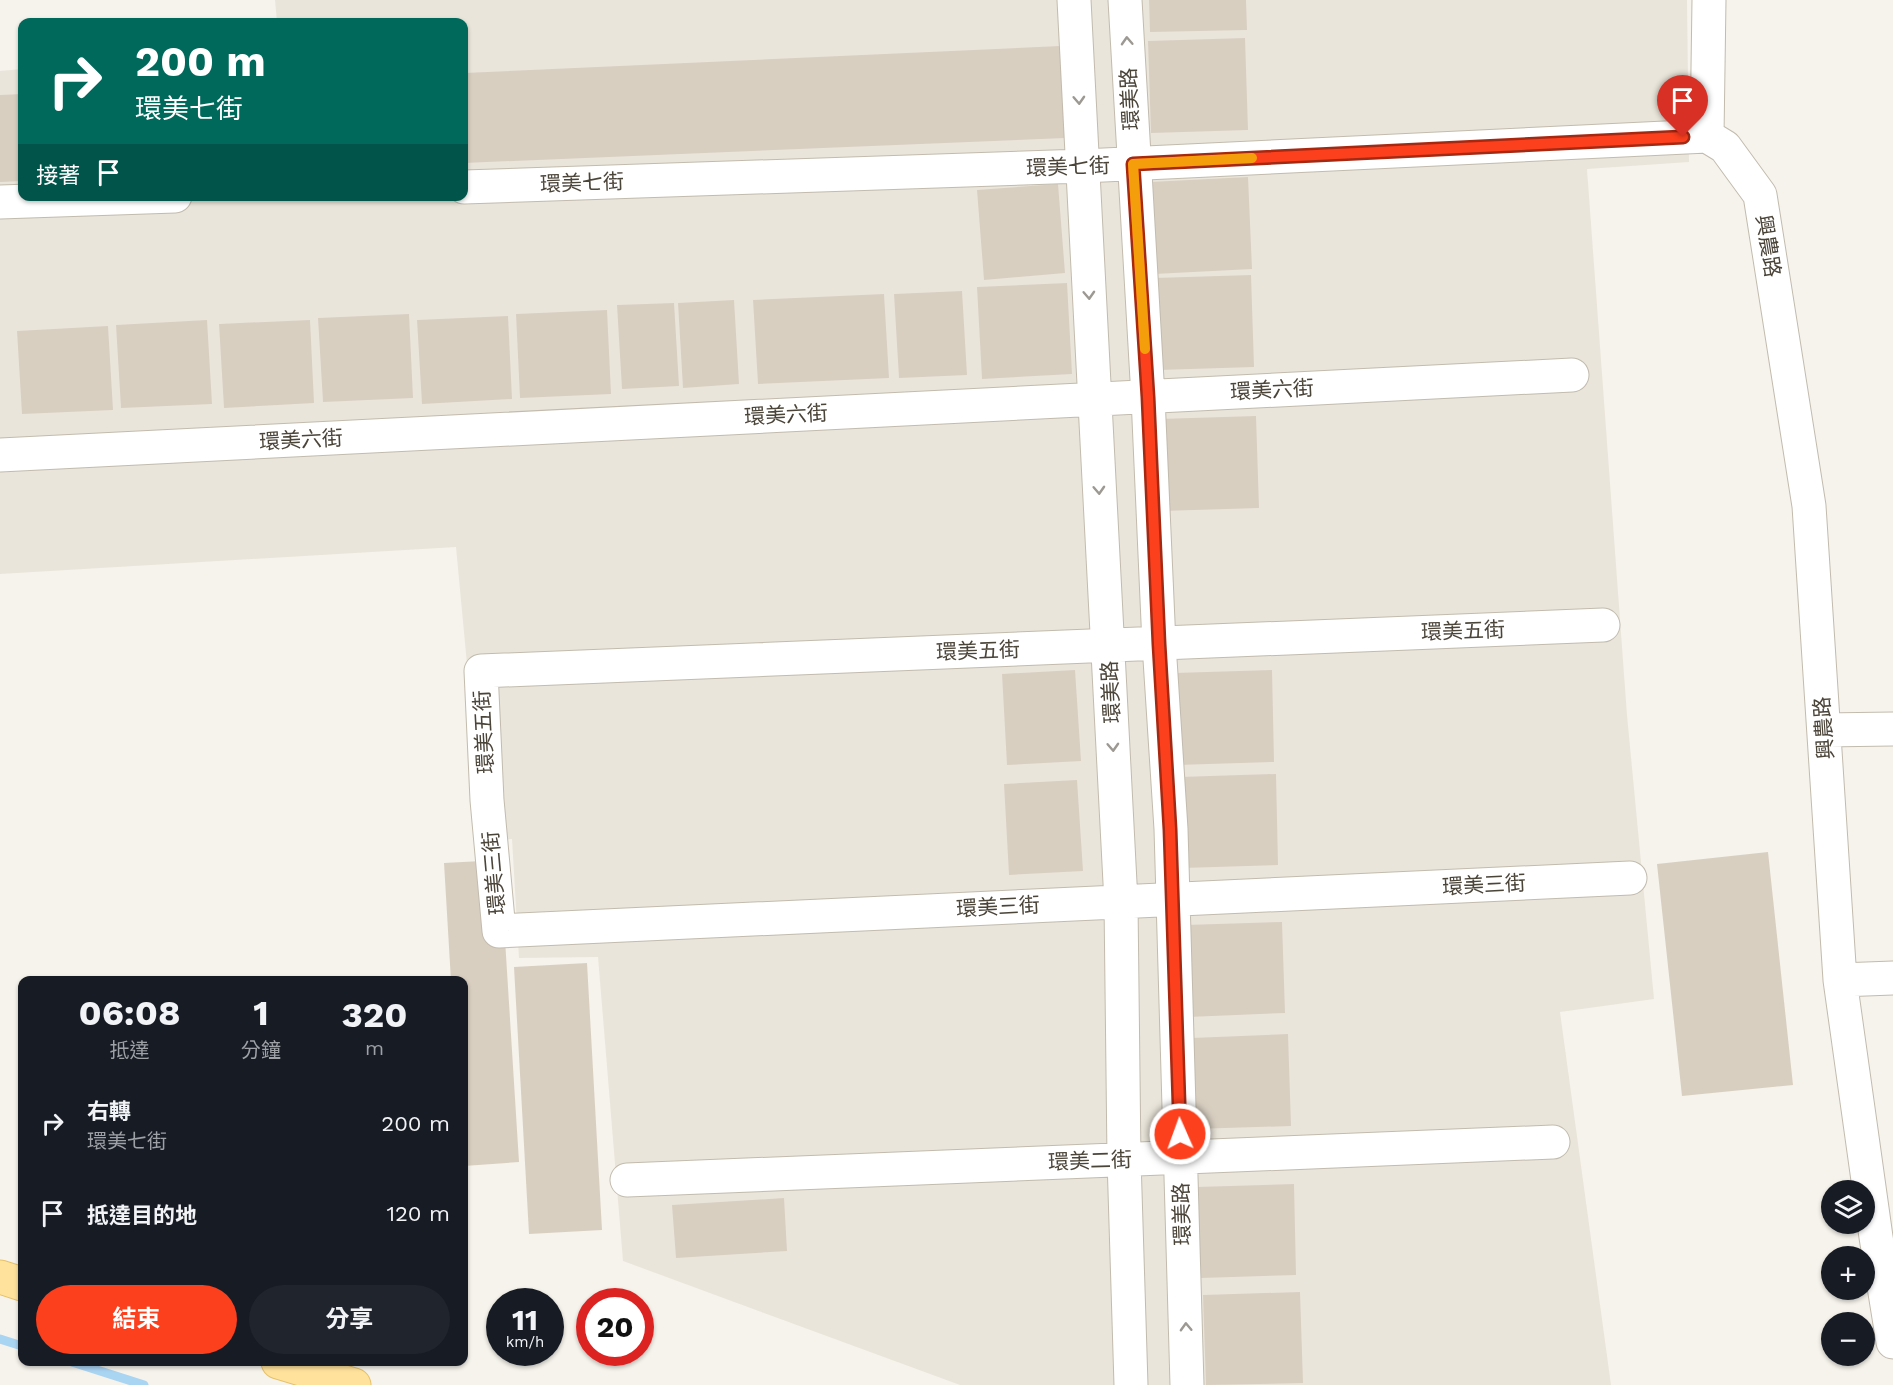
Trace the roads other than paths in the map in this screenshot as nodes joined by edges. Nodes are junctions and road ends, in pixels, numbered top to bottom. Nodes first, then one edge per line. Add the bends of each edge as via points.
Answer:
1 (1074, 0) edge
2 (1125, 0) edge
3 (1709, 0) edge
4 (1707, 136) junction
5 (1133, 164) junction
6 (1083, 166) junction
7 (468, 187) edge
8 (29, 201) edge
9 (0, 202) edge
10 (1572, 375) dead end
11 (1148, 397) junction
12 (1094, 399) junction
13 (0, 455) edge
14 (1603, 625) dead end
15 (1159, 644) junction
16 (1109, 645) junction
17 (1893, 729) edge
18 (1824, 730) junction
19 (487, 800) joint
20 (1630, 878) dead end
21 (1172, 899) junction
22 (1121, 902) junction
23 (1893, 978) edge
24 (1840, 980) junction
25 (1553, 1142) dead end
26 (1180, 1157) junction
27 (1124, 1159) junction
28 (627, 1180) dead end
29 (0, 1277) edge
30 (18, 1283) edge
31 (1893, 1342) edge
32 (291, 1366) edge
33 (354, 1385) edge
34 (1131, 1385) edge
35 (1187, 1385) edge

1 -> 6 street, 環美路
5 -> 2 street, 環美路
3 - 4 street
4 - 5 street, 環美七街
4 - 18 street, 興農路 via 1725,147 1760,195 1809,506
5 - 6 street, 環美七街
5 - 11 street, 環美路
6 - 7 street, 環美七街
6 -> 12 street, 環美路
8 - 9 street
10 - 11 street, 環美六街
11 - 12 street, 環美六街
11 - 15 street, 環美路
12 - 13 street, 環美六街
12 -> 16 street, 環美路
14 - 15 street, 環美五街
15 - 16 street, 環美五街
15 - 21 street, 環美路
16 - 19 street, 環美五街 via 481,671
16 -> 22 street, 環美路
17 - 18 street
18 - 24 street, 興農路
19 - 22 street, 環美三街 via 499,931
20 - 21 street, 環美三街
21 - 22 street, 環美三街
21 - 26 street, 環美路
22 - 27 street, 環美路
23 - 24 street
24 - 31 street, 興農路
25 - 26 street, 環美二街
26 - 27 street, 環美二街
35 -> 26 street, 環美路
27 - 28 street, 環美二街
27 - 34 street, 環美路
29 - 30 main road
32 - 33 main road

